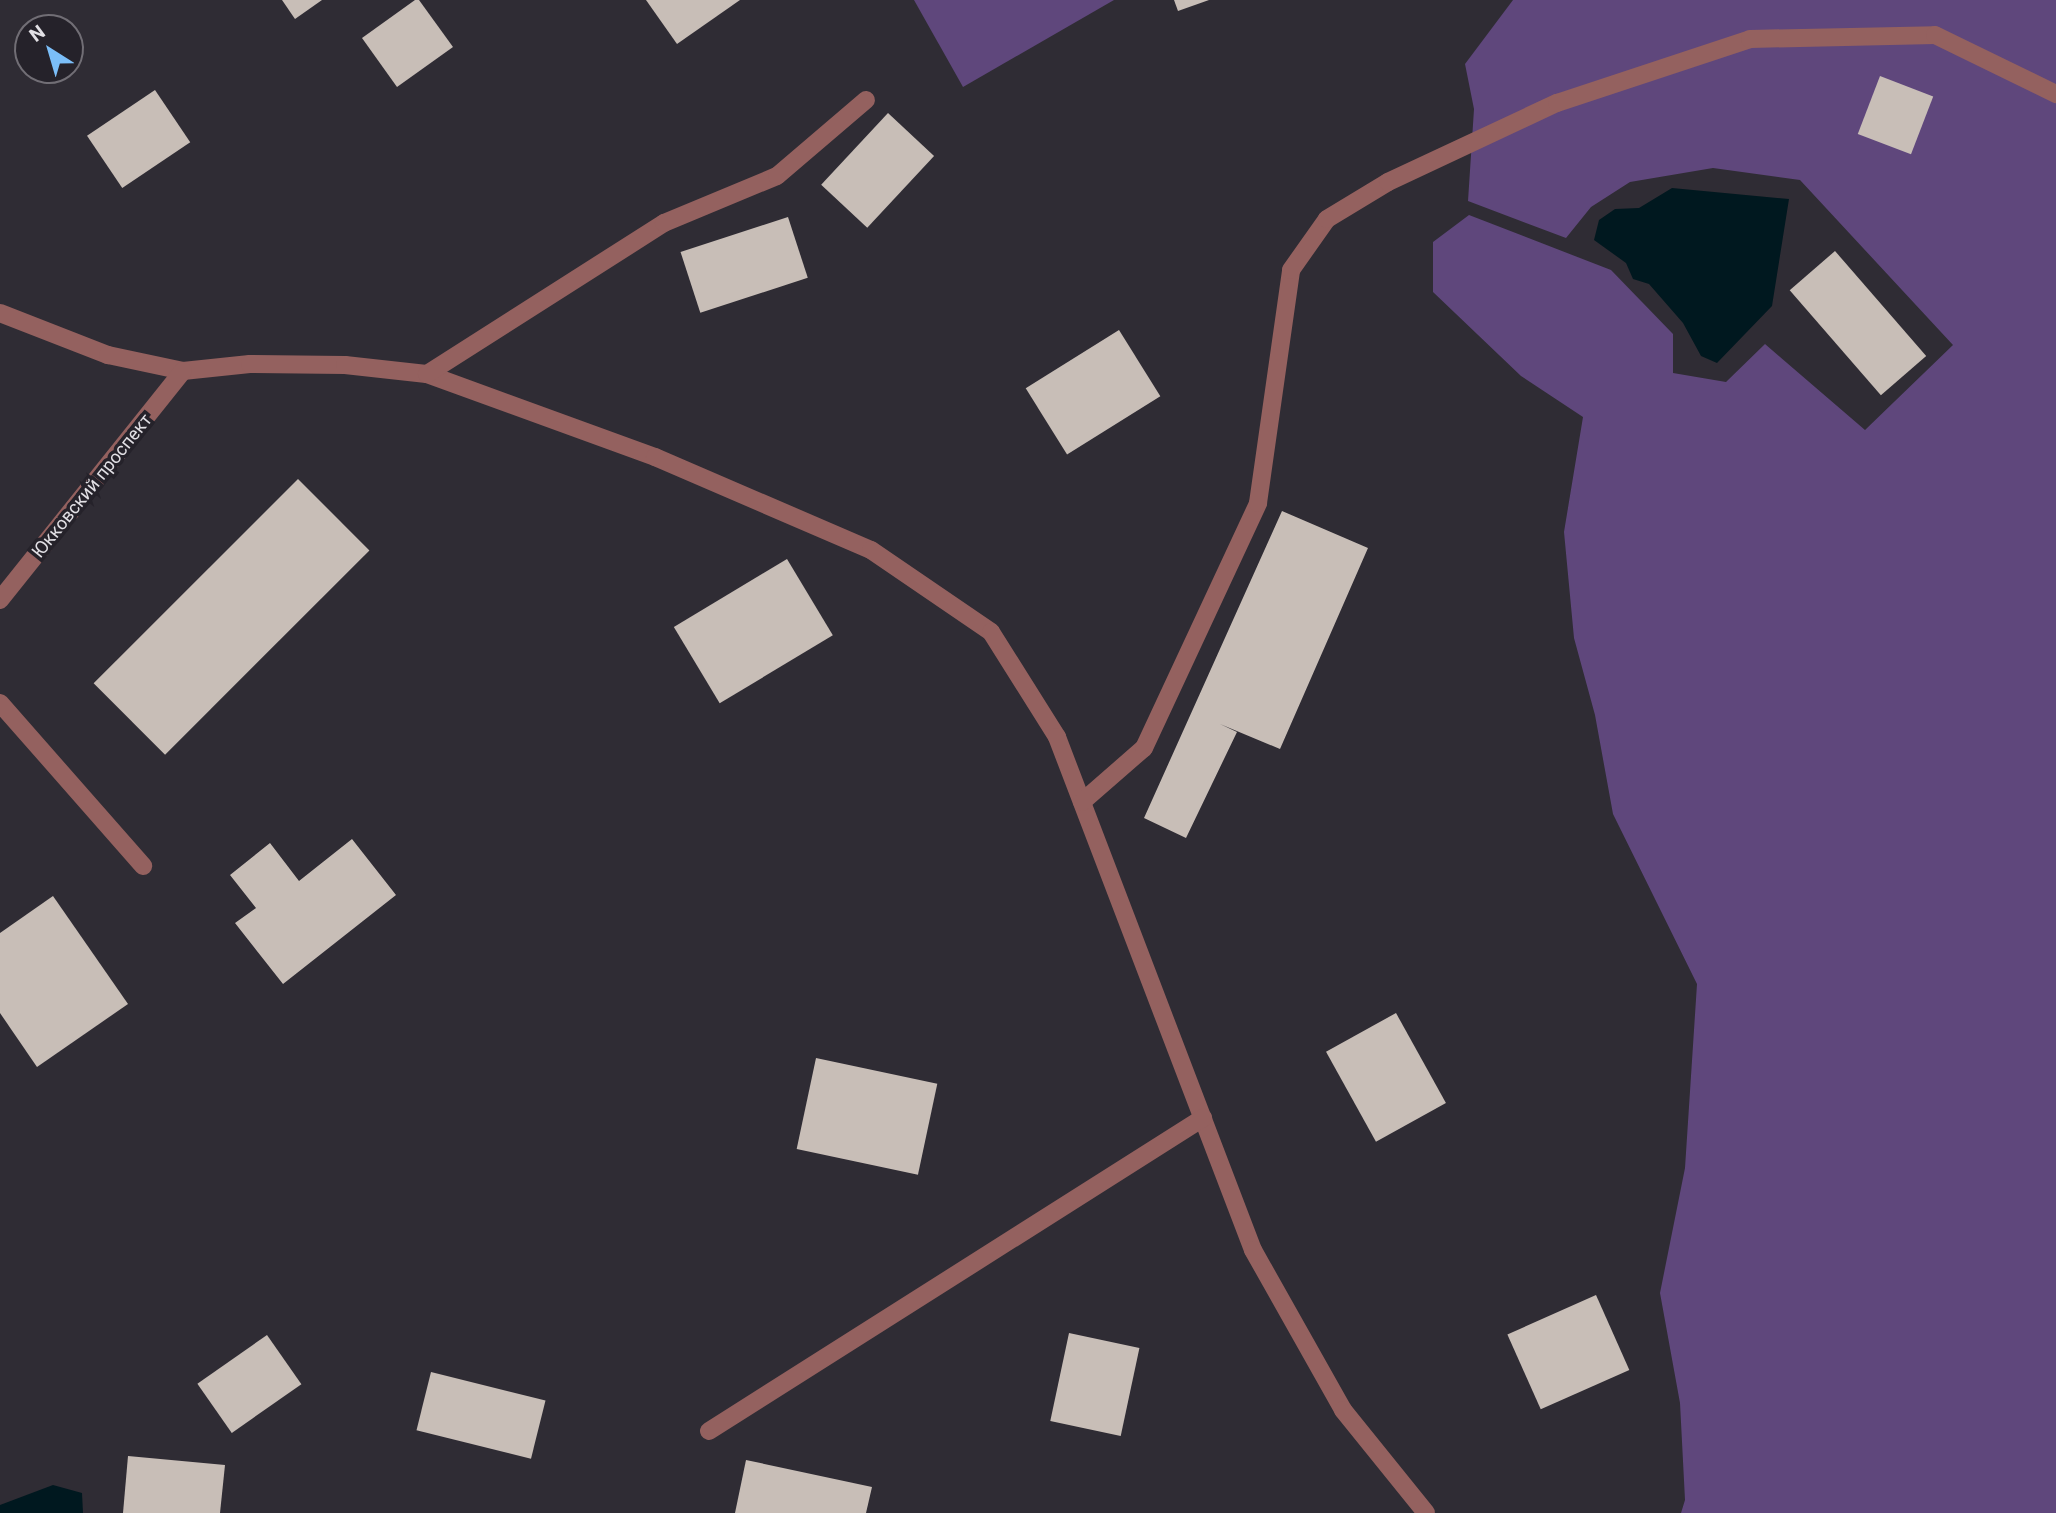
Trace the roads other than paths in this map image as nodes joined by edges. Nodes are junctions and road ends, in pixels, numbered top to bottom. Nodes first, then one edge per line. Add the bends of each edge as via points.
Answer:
1 (2056, 94) edge
2 (866, 100) dead end
3 (0, 313) edge
4 (183, 371) junction
5 (426, 374) junction
6 (0, 600) edge
7 (0, 703) edge
8 (1082, 802) junction
9 (143, 866) dead end
10 (1203, 1118) junction
11 (709, 1431) dead end
12 (1426, 1513) edge

1 - 8 street via 1935,35 1750,39 1558,103 1388,182 1327,219 1291,270 1258,503 1144,748
2 - 5 street via 777,176 664,222
3 - 4 street via 108,355
4 - 5 street via 250,363 345,365
4 - 6 street, Юкковский проспект
5 - 8 street via 655,457 871,550 991,632 1057,737
7 - 9 street
8 - 10 street
10 - 11 street
10 - 12 street via 1253,1250 1336,1399

